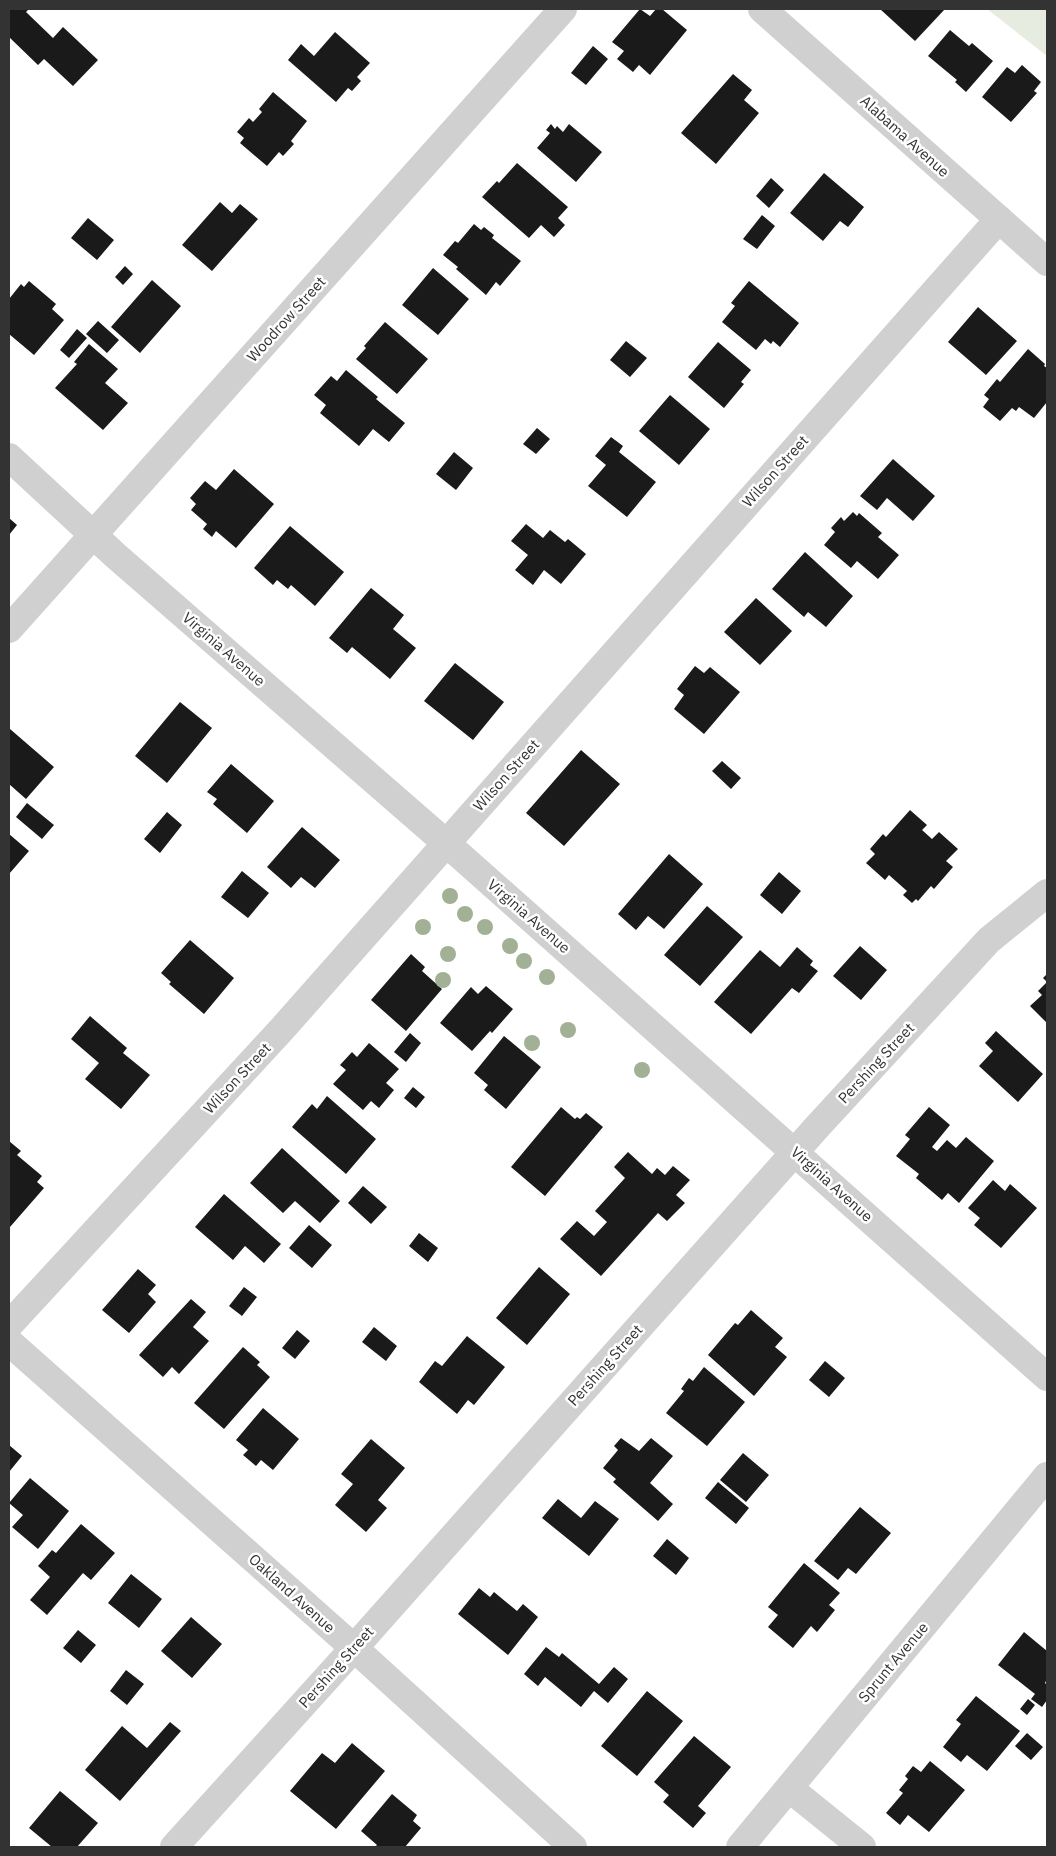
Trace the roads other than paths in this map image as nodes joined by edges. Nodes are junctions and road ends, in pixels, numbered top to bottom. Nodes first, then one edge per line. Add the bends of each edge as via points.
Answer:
1 (563, 9) edge
2 (762, 9) edge
3 (999, 219) junction
4 (1047, 262) edge
5 (9, 457) edge
6 (93, 534) junction
7 (9, 629) edge
8 (446, 843) junction
9 (1047, 893) edge
10 (795, 1151) junction
11 (9, 1326) edge
12 (9, 1342) edge
13 (1047, 1377) edge
14 (1047, 1476) edge
15 (354, 1648) junction
16 (789, 1788) junction
17 (174, 1847) edge
18 (573, 1847) edge
19 (740, 1847) edge
20 (862, 1847) edge

1 - 6 street, Woodrow Street
2 - 3 street, Alabama Avenue
3 - 4 street, Alabama Avenue
3 - 8 street, Wilson Street
5 - 6 street, Virginia Avenue
6 - 7 street, Woodrow Street
6 - 8 street, Virginia Avenue
8 - 10 street, Virginia Avenue
8 - 11 street, Wilson Street via 282,1029
9 - 10 street, Pershing Street via 989,940
10 - 13 street, Virginia Avenue
10 - 15 street, Pershing Street
12 - 15 street, Oakland Avenue
14 - 16 street, Sprunt Avenue
15 - 17 street, Pershing Street
15 - 18 street, Oakland Avenue
16 - 19 street, Sprunt Avenue
16 - 20 street

